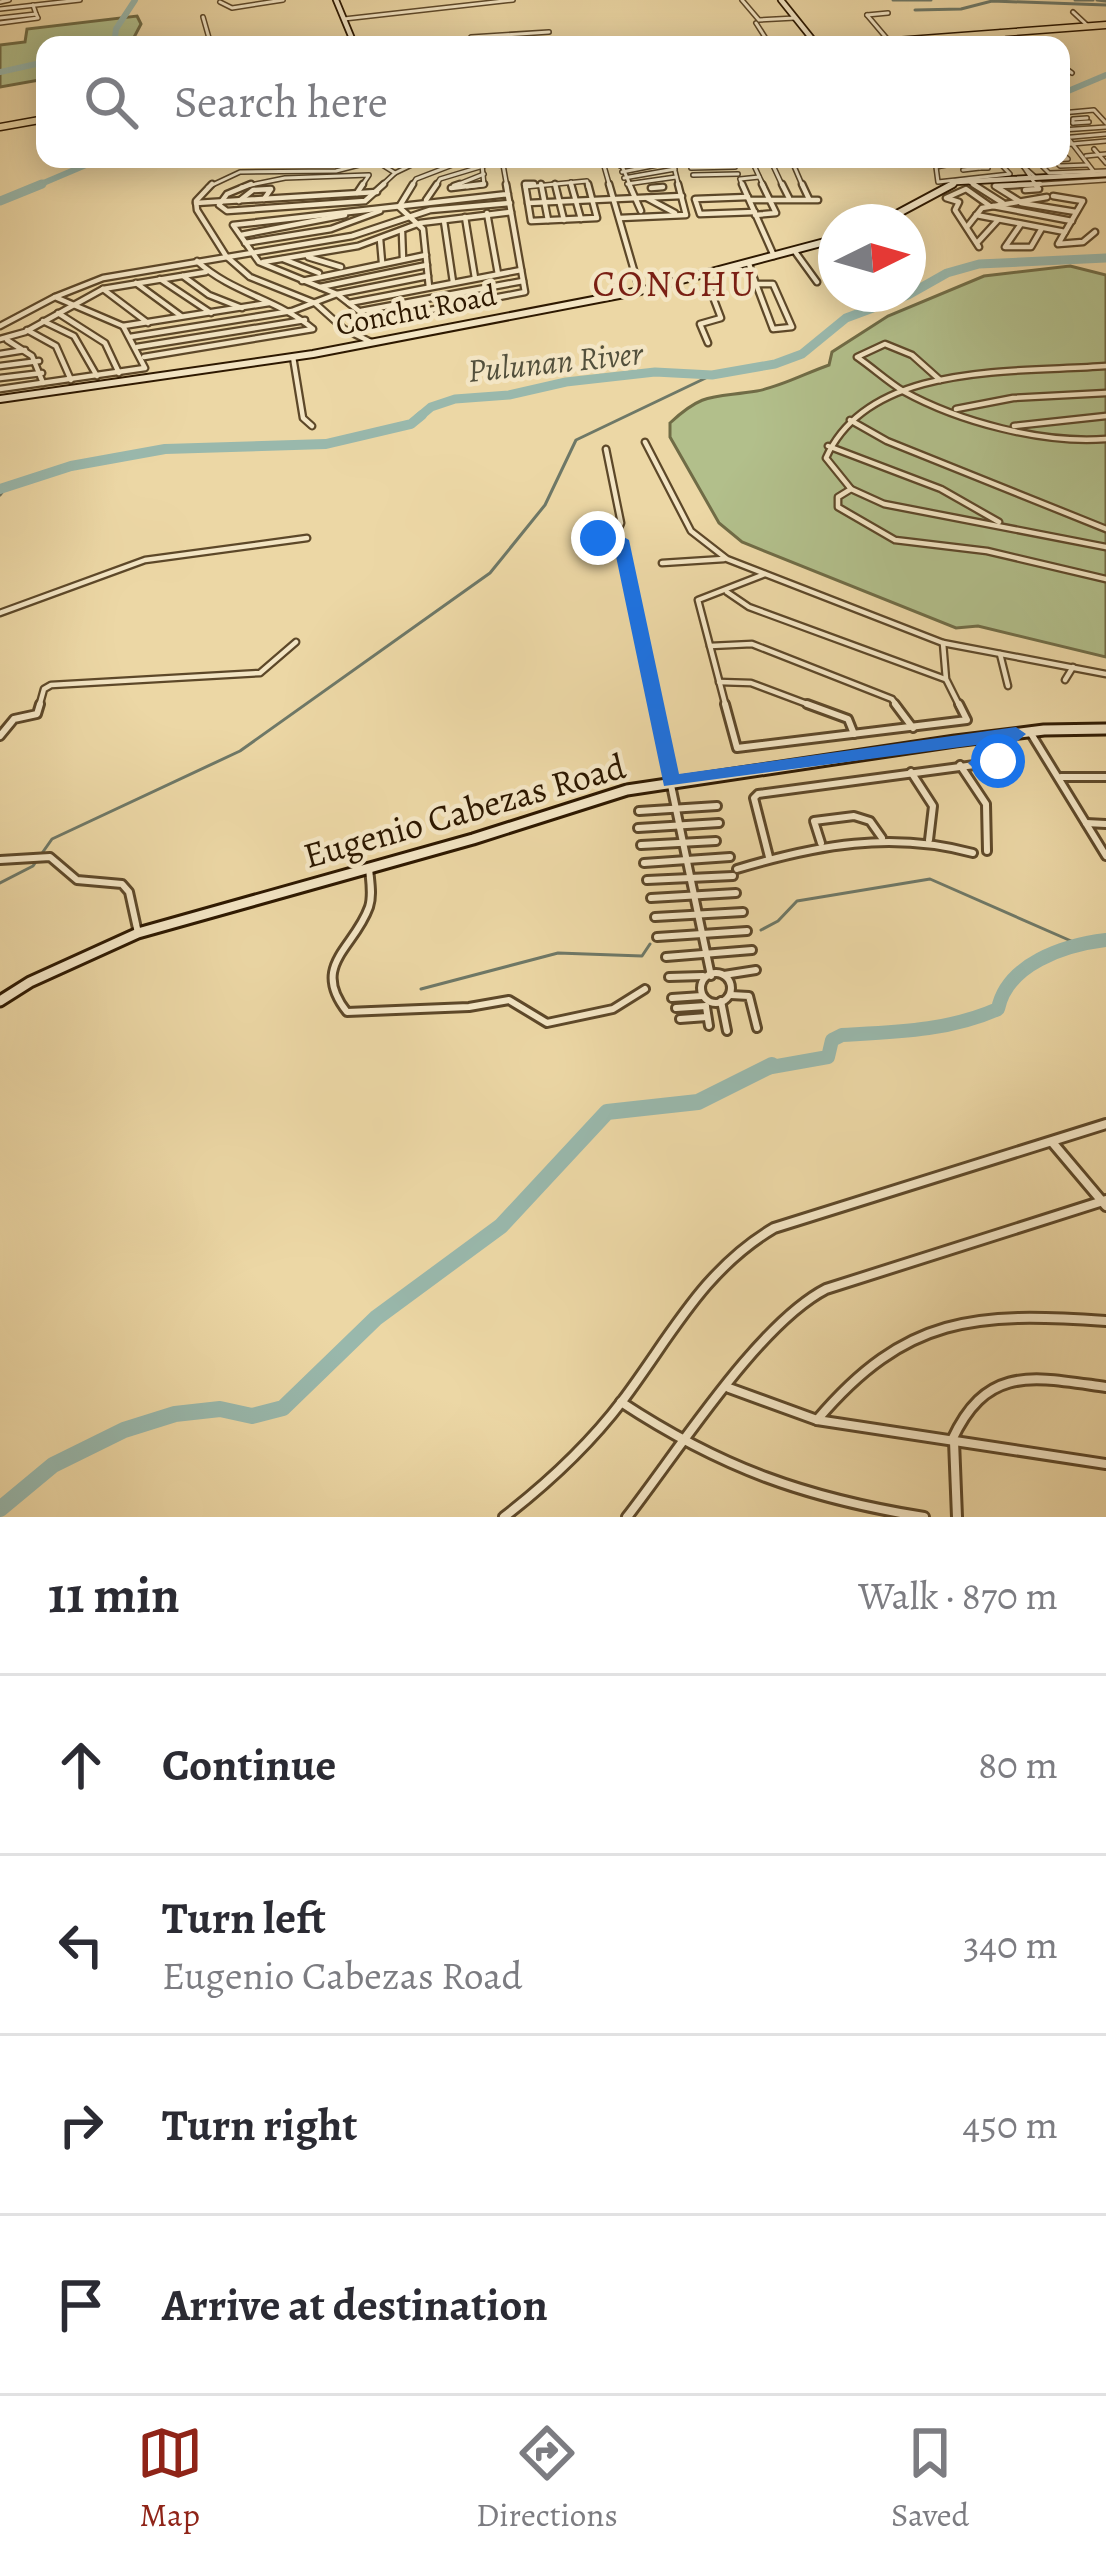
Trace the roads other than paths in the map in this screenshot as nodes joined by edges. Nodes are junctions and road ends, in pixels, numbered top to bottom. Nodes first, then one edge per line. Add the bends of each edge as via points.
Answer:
1 (9, 0) edge
2 (80, 0) edge
3 (284, 0) edge
4 (336, 0) edge
5 (513, 0) edge
6 (742, 0) edge
7 (781, 0) edge
8 (220, 2) edge
9 (33, 5) junction
10 (0, 6) edge
11 (1073, 11) dead end
12 (888, 13) dead end
13 (203, 17) dead end
14 (796, 17) junction
15 (344, 19) junction
16 (537, 21) dead end
17 (756, 23) dead end
18 (0, 25) edge
19 (1106, 25) edge
20 (1088, 26) junction
21 (528, 27) dead end
22 (549, 32) dead end
23 (1000, 32) junction
24 (538, 33) junction
25 (524, 34) junction
26 (208, 36) edge
27 (351, 36) edge
28 (489, 36) edge
29 (764, 36) edge
30 (810, 36) edge
31 (885, 36) edge
32 (965, 36) edge
33 (1004, 36) edge
34 (1081, 112) junction
35 (1070, 113) edge
36 (36, 121) edge
37 (0, 127) edge
38 (1077, 129) junction
39 (1070, 132) edge
40 (1070, 137) edge
41 (1072, 143) joint
42 (1106, 151) edge
43 (1083, 157) junction
44 (1070, 164) edge
45 (1070, 167) edge
46 (349, 168) edge
47 (389, 168) edge
48 (402, 168) edge
49 (445, 168) edge
50 (473, 168) edge
51 (483, 168) edge
52 (504, 168) edge
53 (605, 168) edge
54 (622, 168) edge
55 (675, 168) edge
56 (737, 168) edge
57 (756, 168) edge
58 (774, 168) edge
59 (795, 168) edge
60 (940, 168) edge
61 (944, 168) edge
62 (980, 168) dead end
63 (1004, 168) edge
64 (1025, 168) edge
65 (1044, 168) edge
66 (1060, 168) edge
67 (1093, 168) junction
68 (691, 169) edge
69 (963, 170) joint
70 (395, 173) junction
71 (484, 174) junction
72 (296, 176) junction
73 (677, 177) junction
74 (760, 177) junction
75 (955, 178) junction
76 (970, 178) junction
77 (1033, 178) junction
78 (555, 182) junction
79 (571, 182) junction
80 (541, 183) junction
81 (1015, 183) junction
82 (662, 184) junction
83 (452, 188) junction
84 (651, 188) dead end
85 (1025, 190) junction
86 (377, 192) junction
87 (357, 193) junction
88 (508, 194) junction
89 (294, 196) junction
90 (682, 196) junction
91 (666, 197) junction
92 (730, 197) junction
93 (447, 198) junction
94 (647, 198) junction
95 (712, 198) junction
96 (749, 198) junction
97 (789, 198) junction
98 (1038, 198) junction
99 (614, 199) junction
100 (632, 199) junction
101 (770, 199) junction
102 (239, 201) junction
103 (262, 201) junction
104 (427, 201) junction
105 (558, 201) junction
106 (575, 201) junction
107 (592, 201) junction
108 (1016, 201) junction
109 (196, 202) junction
110 (219, 202) junction
111 (545, 202) junction
112 (510, 203) junction
113 (528, 203) junction
114 (1003, 203) junction
115 (919, 204) edge
116 (992, 206) junction
117 (399, 207) junction
118 (383, 209) junction
119 (511, 212) junction
120 (641, 212) dead end
121 (1076, 212) junction
122 (348, 213) junction
123 (487, 213) junction
124 (717, 213) junction
125 (736, 213) junction
126 (755, 213) junction
127 (977, 214) junction
128 (408, 215) junction
129 (464, 216) junction
130 (684, 216) junction
131 (620, 218) junction
132 (444, 219) junction
133 (581, 219) junction
134 (548, 220) junction
135 (564, 220) junction
136 (998, 220) junction
137 (1072, 221) junction
138 (420, 223) junction
139 (1021, 224) junction
140 (967, 227) junction
141 (1042, 228) junction
142 (401, 230) junction
143 (1066, 230) junction
144 (1094, 234) dead end
145 (240, 235) junction
146 (380, 239) junction
147 (245, 243) junction
148 (818, 245) edge
149 (251, 253) junction
150 (796, 253) junction
151 (306, 255) junction
152 (426, 255) junction
153 (226, 256) junction
154 (775, 258) junction
155 (283, 259) junction
156 (403, 259) junction
157 (197, 261) junction
158 (259, 262) junction
159 (382, 262) junction
160 (749, 264) junction
161 (427, 265) junction
162 (344, 269) junction
163 (521, 270) junction
164 (206, 272) junction
165 (323, 274) junction
166 (498, 274) junction
167 (183, 276) junction
168 (428, 276) junction
169 (705, 276) junction
170 (476, 278) junction
171 (160, 280) junction
172 (523, 280) junction
173 (302, 281) junction
174 (453, 282) junction
175 (817, 282) dead end
176 (136, 284) junction
177 (756, 284) junction
178 (320, 287) junction
179 (429, 287) junction
180 (103, 289) junction
181 (640, 291) junction
182 (337, 294) junction
183 (55, 297) junction
184 (272, 302) junction
185 (77, 303) junction
186 (315, 303) junction
187 (349, 303) junction
188 (243, 308) junction
189 (292, 311) junction
190 (361, 311) junction
191 (58, 313) junction
192 (211, 313) junction
193 (184, 317) junction
194 (305, 320) junction
195 (43, 321) junction
196 (148, 322) junction
197 (0, 326) edge
198 (122, 326) junction
199 (344, 328) junction
200 (27, 330) junction
201 (130, 337) junction
202 (2, 339) edge
203 (371, 343) junction
204 (707, 343) dead end
205 (136, 347) junction
206 (349, 347) junction
207 (29, 350) junction
208 (0, 354) edge
209 (143, 357) junction
210 (293, 357) junction
211 (39, 362) junction
212 (0, 366) edge
213 (1106, 366) edge
214 (119, 373) junction
215 (42, 374) junction
216 (97, 376) junction
217 (0, 378) edge
218 (71, 380) junction
219 (940, 380) junction
220 (44, 383) junction
221 (83, 383) junction
222 (0, 389) edge
223 (906, 393) junction
224 (1106, 393) edge
225 (0, 399) edge
226 (953, 411) junction
227 (1106, 416) edge
228 (850, 420) junction
229 (312, 426) dead end
230 (1012, 426) junction
231 (1106, 439) edge
232 (645, 442) dead end
233 (828, 446) junction
234 (606, 448) dead end
235 (851, 489) junction
236 (1000, 523) junction
237 (1106, 529) edge
238 (307, 538) dead end
239 (1106, 547) edge
240 (727, 559) junction
241 (662, 562) dead end
242 (765, 574) junction
243 (1106, 579) edge
244 (727, 592) junction
245 (0, 613) edge
246 (296, 642) dead end
247 (943, 643) junction
248 (710, 646) junction
249 (1000, 655) junction
250 (1073, 668) junction
251 (1106, 674) edge
252 (946, 680) junction
253 (1065, 680) dead end
254 (719, 682) junction
255 (1008, 686) dead end
256 (913, 728) junction
257 (1106, 729) edge
258 (1030, 732) junction
259 (854, 734) junction
260 (1016, 734) junction
261 (0, 736) edge
262 (998, 761) dead end
263 (978, 763) junction
264 (960, 765) junction
265 (911, 772) junction
266 (1060, 777) junction
267 (1106, 777) edge
268 (671, 782) junction
269 (718, 806) dead end
270 (676, 808) junction
271 (639, 811) dead end
272 (719, 823) dead end
273 (1086, 823) junction
274 (1106, 824) edge
275 (680, 825) junction
276 (638, 828) dead end
277 (881, 838) junction
278 (929, 840) junction
279 (716, 841) dead end
280 (683, 842) junction
281 (821, 843) junction
282 (641, 845) dead end
283 (987, 851) dead end
284 (973, 853) dead end
285 (1106, 856) edge
286 (730, 857) dead end
287 (769, 857) junction
288 (0, 860) edge
289 (687, 860) junction
290 (644, 862) dead end
291 (369, 868) junction
292 (691, 878) junction
293 (647, 880) dead end
294 (736, 893) dead end
295 (694, 896) junction
296 (651, 898) dead end
297 (743, 912) dead end
298 (698, 914) junction
299 (655, 917) dead end
300 (747, 931) dead end
301 (138, 933) junction
302 (703, 934) junction
303 (657, 937) dead end
304 (752, 950) dead end
305 (707, 954) junction
306 (665, 957) dead end
307 (756, 970) dead end
308 (713, 976) junction
309 (669, 977) dead end
310 (645, 988) dead end
311 (731, 995) junction
312 (672, 998) dead end
313 (704, 1000) junction
314 (0, 1001) edge
315 (721, 1001) junction
316 (676, 1008) dead end
317 (680, 1019) dead end
318 (757, 1028) dead end
319 (727, 1031) dead end
320 (1106, 1124) edge
321 (1052, 1142) junction
322 (1104, 1203) edge
323 (1106, 1321) edge
324 (1106, 1387) edge
325 (729, 1388) junction
326 (621, 1402) junction
327 (817, 1420) junction
328 (953, 1441) junction
329 (685, 1446) junction
330 (1106, 1463) edge
331 (504, 1517) edge
332 (627, 1517) edge
333 (924, 1517) edge
334 (957, 1517) edge

1 - 10 street
2 - 9 street
3 - 8 street via 232,8
4 - 15 main road
5 - 15 street
6 - 14 street via 759,20
7 - 14 main road
9 - 10 street
9 - 18 street via 37,19
11 - 20 street
12 - 31 street via 867,15
13 - 26 street
14 - 30 main road
15 - 27 main road
16 - 24 street
17 - 29 street
19 - 20 main road
20 - 23 main road
21 - 25 street
22 - 24 street
23 - 32 main road
23 - 33 street
24 - 25 street
25 - 28 street
34 - 35 street
34 - 38 street via 1087,118 1073,118
34 - 42 street via 1096,110
36 - 37 main road
38 - 39 street
38 - 42 street
40 - 42 street
41 - 42 street
41 - 43 street
42 - 43 street
42 - 44 main road
42 - 67 street
43 - 67 street
45 - 67 street
46 - 72 street
47 - 70 street
48 - 70 street
49 - 117 street via 416,179
50 - 104 street via 440,179
51 - 71 street
52 - 88 street
53 - 99 street
54 - 82 street
54 - 100 street
55 - 73 street
56 - 68 street via 741,174
57 - 74 street
58 - 97 street
59 - 97 street via 814,201
60 - 75 street via 938,182
61 - 75 street
62 - 69 street
63 - 76 street via 1010,174
64 - 77 street
65 - 67 street
66 - 77 main road
69 - 76 street
70 - 86 street
71 - 83 street
71 - 83 street via 482,186
72 - 87 street via 369,175
72 - 89 street
72 - 109 street via 245,168 205,188
72 - 110 street via 251,180
73 - 82 street
73 - 90 street
74 - 96 street via 740,178
74 - 101 street
75 - 76 street
76 - 77 main road
76 - 114 street
76 - 115 main road
77 - 81 street
77 - 85 street via 1039,188
78 - 79 street
78 - 80 street
78 - 105 street
79 - 106 street
79 - 107 street via 587,181
80 - 111 street
80 - 113 street via 525,184
81 - 85 street
81 - 108 street via 995,186
82 - 84 street
82 - 91 street
83 - 93 street
85 - 98 street
86 - 87 street
86 - 110 street via 365,201 262,210 226,211
87 - 89 street
88 - 93 street
88 - 112 street
89 - 103 street
90 - 91 street
90 - 130 street
91 - 94 street
92 - 95 street
92 - 96 street
92 - 125 street
93 - 104 street
94 - 100 street
94 - 130 street
95 - 124 street
95 - 124 street via 695,199 700,214
96 - 101 street
96 - 126 street
97 - 101 street
98 - 108 street
98 - 121 street via 1081,198
99 - 100 street
99 - 107 street
99 - 131 street
100 - 120 street
101 - 126 street via 776,213
102 - 103 street
102 - 103 street via 271,189
102 - 110 street
104 - 117 street
105 - 106 street
105 - 111 street
105 - 135 street
106 - 107 street
106 - 133 street
107 - 133 street via 597,218
108 - 114 street
108 - 121 street
109 - 110 street
109 - 153 street
111 - 113 street
111 - 134 street
112 - 119 street
112 - 128 street
113 - 134 street via 531,221
114 - 116 street
116 - 127 street
116 - 137 street
116 - 140 street via 966,189 949,194
117 - 118 street
117 - 128 street
118 - 122 street
118 - 147 street via 332,230
119 - 123 street
119 - 163 street
121 - 137 street
122 - 145 street
122 - 145 street via 234,224
123 - 129 street
123 - 166 street
124 - 125 street
125 - 126 street
126 - 154 street
127 - 136 street
127 - 140 street
127 - 143 street
128 - 138 street
128 - 149 street via 352,236
129 - 132 street
129 - 170 street
130 - 131 street
131 - 181 street
132 - 138 street
132 - 174 street
133 - 135 street
134 - 135 street
136 - 139 street
136 - 140 street via 977,245
137 - 143 street
138 - 142 street
138 - 152 street
139 - 141 street
139 - 141 street via 1005,248 1031,247
141 - 143 street
142 - 146 street
142 - 156 street
143 - 144 street via 1058,244
145 - 147 street
146 - 151 street
146 - 159 street
147 - 149 street
148 - 150 main road, Conchu Road
149 - 153 street
149 - 158 street
150 - 154 main road, Conchu Road
150 - 175 street
151 - 155 street
151 - 162 street
152 - 156 street
152 - 161 street
153 - 157 street
153 - 186 street via 250,278
154 - 160 main road, Conchu Road
155 - 158 street
155 - 165 street
156 - 159 street
157 - 164 street
157 - 183 street via 103,278
158 - 173 street
159 - 162 street
160 - 169 main road, Conchu Road
160 - 177 street
161 - 168 street
161 - 178 street
162 - 165 street
163 - 166 street
163 - 172 street
164 - 167 street
164 - 184 street
165 - 173 street
166 - 170 street
167 - 171 street
167 - 188 street
168 - 179 street
168 - 182 street
169 - 181 main road, Conchu Road
169 - 204 street via 721,318 700,324
170 - 174 street
171 - 176 street
171 - 192 street
172 - 190 street
172 - 190 street via 524,292 372,321
173 - 178 street
174 - 179 street
176 - 180 street
176 - 193 street
177 - 177 street via 772,329 792,327 773,284
178 - 182 street
179 - 187 street
180 - 185 street
180 - 196 street
181 - 203 main road, Conchu Road
182 - 186 street
182 - 187 street
183 - 185 street
183 - 197 street
184 - 188 street
184 - 189 street
185 - 191 street
185 - 198 street
186 - 189 street
186 - 199 street
187 - 190 street
188 - 192 street
189 - 194 street
189 - 201 street
191 - 195 street
191 - 214 street via 98,333
192 - 193 street
193 - 196 street
194 - 205 street
194 - 209 street via 308,332
195 - 200 street
195 - 216 street via 74,336
196 - 198 street
198 - 201 street
199 - 203 street
199 - 206 street
200 - 202 street
200 - 218 street via 56,346
201 - 205 street
202 - 207 street
203 - 206 main road, Conchu Road
205 - 209 street
206 - 210 main road, Conchu Road
207 - 208 street
207 - 211 street
209 - 214 street via 145,368
210 - 221 main road, Conchu Road
210 - 229 street via 303,418
211 - 212 street
211 - 215 street
213 - 219 street
214 - 216 street
215 - 217 street
215 - 220 street
216 - 221 street
218 - 220 street
218 - 221 street
219 - 223 street
219 - 223 street via 886,344 857,357
220 - 222 street
221 - 225 main road, Conchu Road
223 - 226 street
223 - 228 street
224 - 226 street
226 - 230 street
227 - 230 street
228 - 233 street
228 - 237 street
230 - 231 street
232 - 240 street via 691,531
233 - 235 street via 830,468
233 - 236 street via 941,489
234 - 268 street
235 - 236 street via 914,512
235 - 243 street via 838,507 900,544 984,551
236 - 239 street
238 - 245 street via 145,560
240 - 241 street
240 - 242 street
242 - 244 street
242 - 247 street
244 - 248 street via 698,600
244 - 252 street via 748,607
246 - 261 street via 260,673 51,685 35,715 14,719
247 - 249 street
247 - 252 street
248 - 254 street
248 - 256 street via 752,644 892,698
249 - 250 street
249 - 255 street
250 - 251 street
250 - 253 street
252 - 256 street via 968,720
254 - 259 street via 751,683 849,718
254 - 259 street via 737,748
256 - 259 street
257 - 258 main road, Eugenio Cabezas Road
258 - 260 main road, Eugenio Cabezas Road
258 - 266 street
260 - 263 street
260 - 268 main road, Eugenio Cabezas Road
262 - 263 street
263 - 264 street
264 - 265 street
264 - 283 street via 990,813
265 - 278 street via 933,806
265 - 287 street via 758,794
266 - 267 street
266 - 273 street
268 - 270 street
268 - 291 main road, Eugenio Cabezas Road
269 - 270 street
270 - 271 street
270 - 275 street
272 - 275 street
273 - 274 street
273 - 285 street
275 - 276 street
275 - 280 street
277 - 278 street
277 - 281 street
277 - 281 street via 865,816 814,821
278 - 284 street
279 - 280 street
280 - 282 street
280 - 289 street
281 - 287 street
286 - 289 street
287 - 292 street
288 - 301 street via 50,857 77,880 127,888
289 - 290 street
289 - 292 street
291 - 301 main road, Eugenio Cabezas Road
291 - 310 street via 369,907 340,946 334,969 347,1012 509,1000 547,1023 616,1007
292 - 293 street
292 - 295 street
294 - 295 street
295 - 296 street
295 - 298 street
297 - 298 street
298 - 299 street
298 - 302 street
300 - 302 street
301 - 314 main road, Eugenio Cabezas Road
302 - 303 street
302 - 305 street
304 - 305 street
305 - 306 street
305 - 308 street
307 - 308 street
308 - 309 street
308 - 311 street via 731,984
308 - 313 street via 699,985
311 - 315 street
311 - 318 street via 748,996
312 - 313 street
313 - 315 street
313 - 316 street
313 - 317 street via 708,1022
315 - 319 street
320 - 321 street
321 - 322 street
321 - 326 street via 743,1244 718,1264
322 - 325 street via 826,1289 770,1332
323 - 327 street via 1009,1316 941,1325 868,1364
324 - 328 street via 992,1388 964,1413
325 - 327 street
325 - 329 street
326 - 329 street
326 - 331 street
327 - 328 street
328 - 330 street
328 - 334 street
329 - 332 street
329 - 333 street via 769,1485

